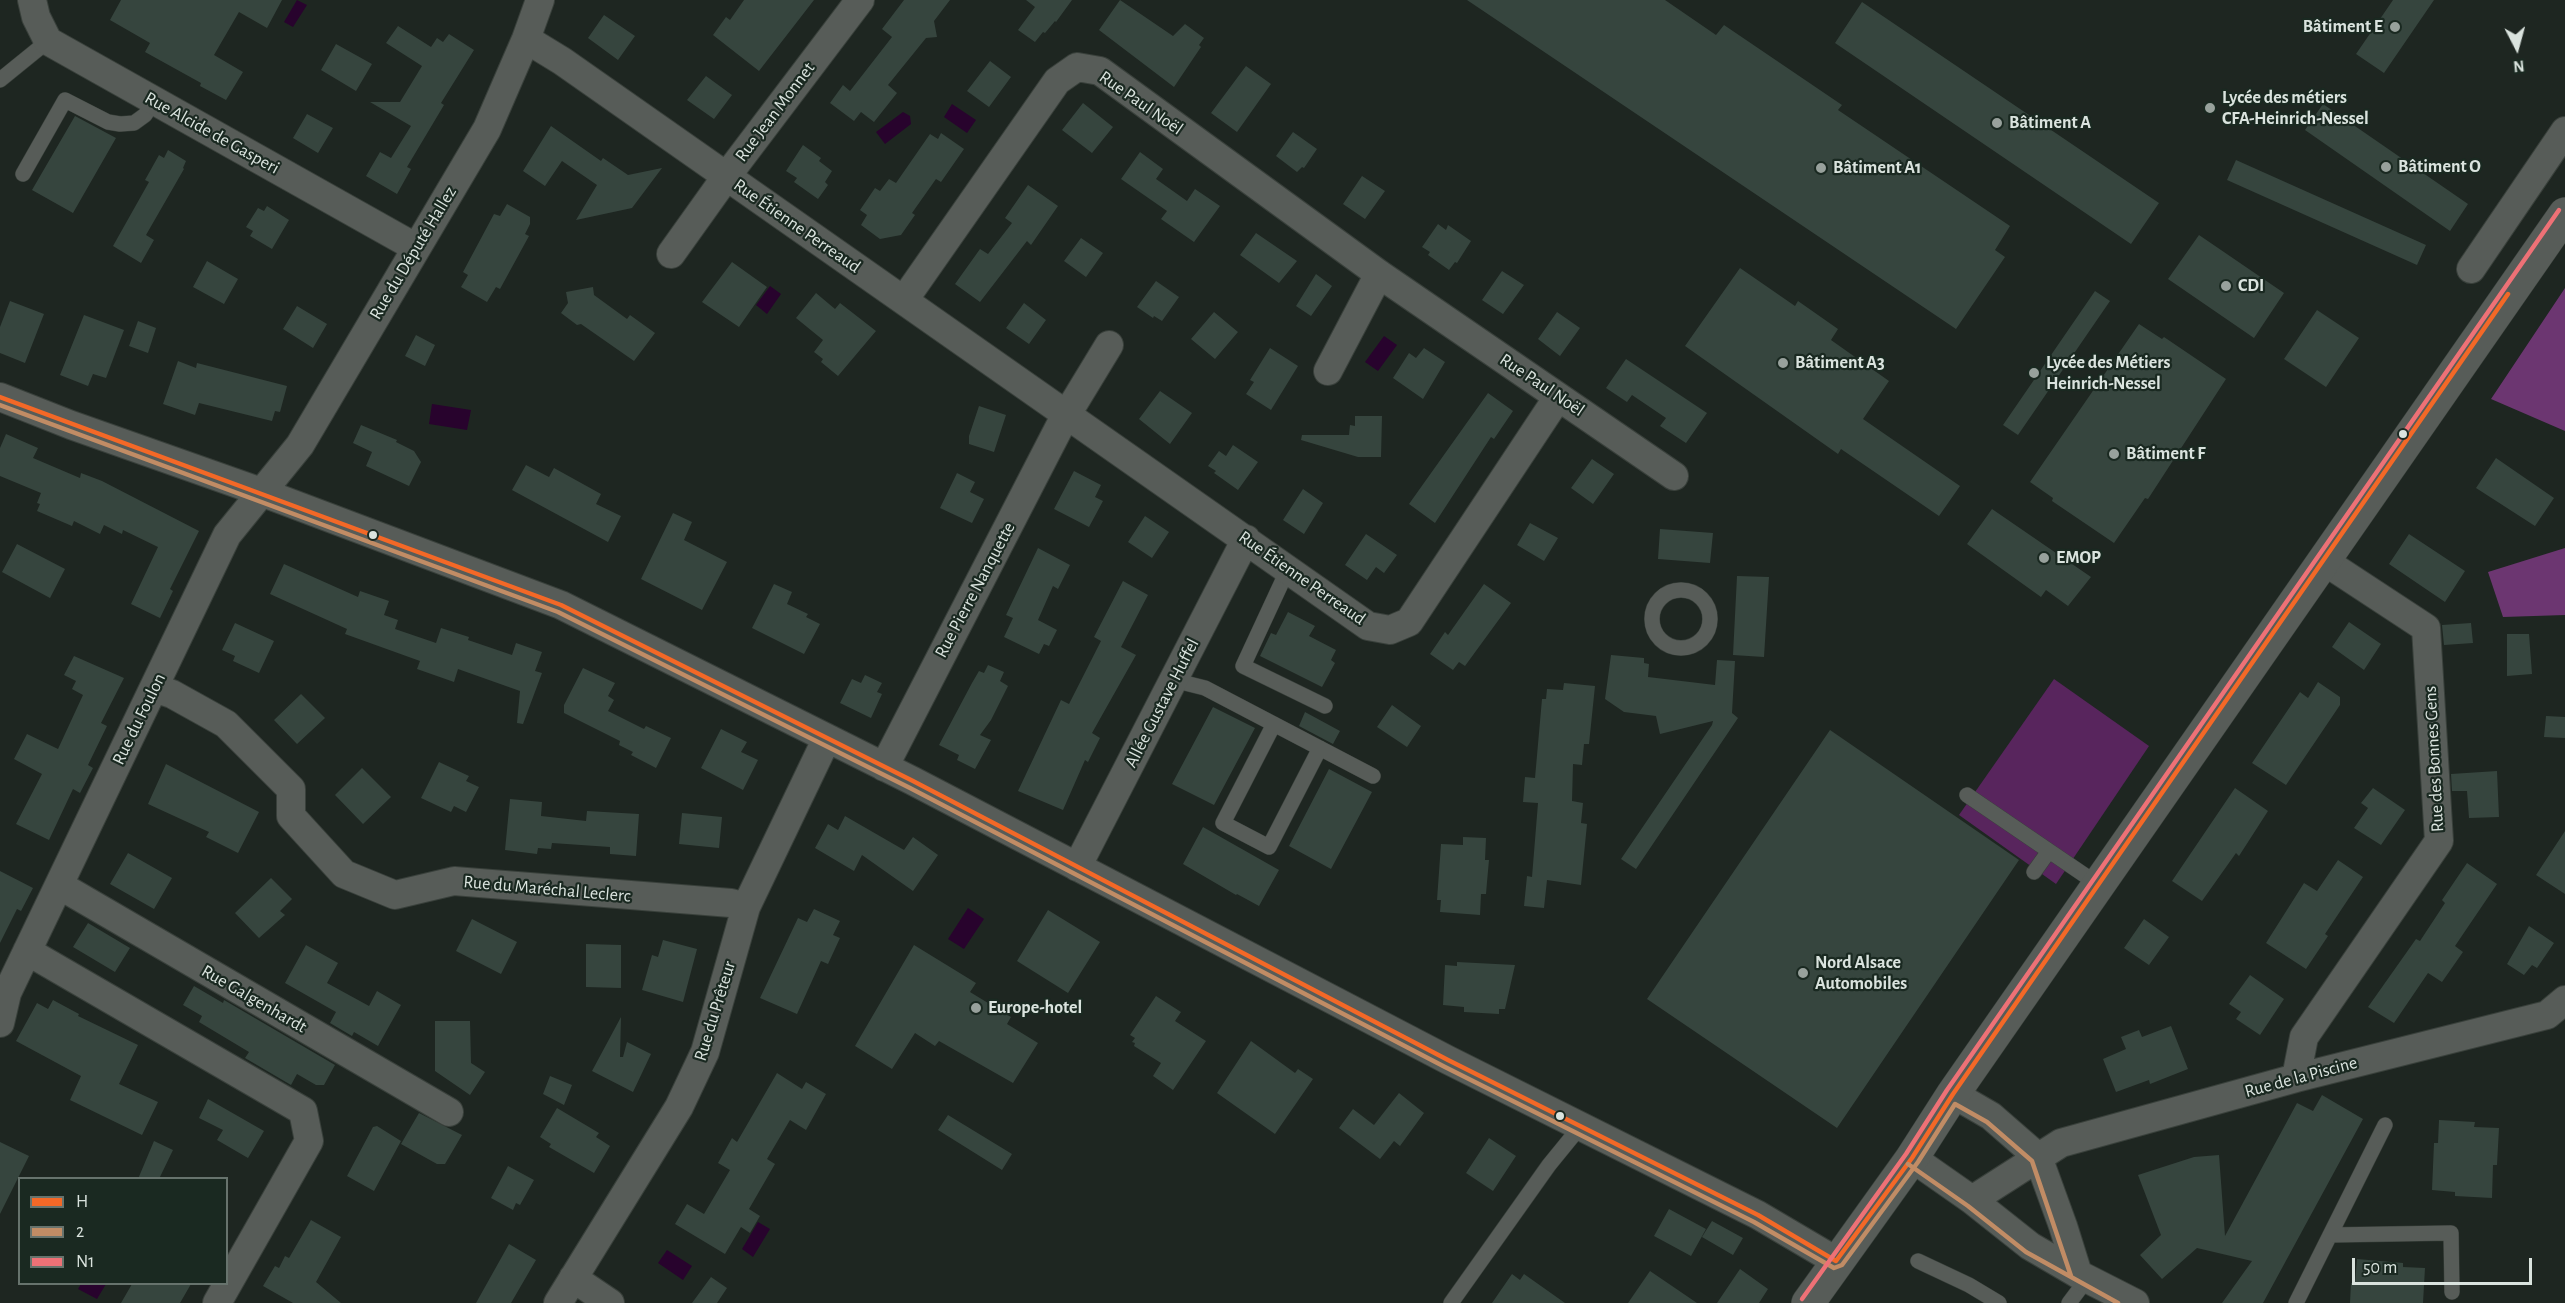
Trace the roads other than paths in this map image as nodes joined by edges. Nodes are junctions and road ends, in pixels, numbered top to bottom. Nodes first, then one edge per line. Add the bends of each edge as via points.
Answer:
1 (32, 0) edge
2 (540, 0) edge
3 (860, 0) edge
4 (526, 39) junction
5 (48, 41) junction
6 (0, 80) edge
7 (154, 101) junction
8 (2565, 131) edge
9 (23, 174) dead end
10 (726, 177) junction
11 (2565, 214) edge
12 (415, 247) junction
13 (671, 254) dead end
14 (2471, 269) dead end
15 (1379, 274) junction
16 (904, 300) junction
17 (1109, 345) dead end
18 (1328, 371) dead end
19 (0, 397) edge
20 (1558, 397) junction
21 (1068, 414) junction
22 (1674, 476) dead end
23 (261, 492) junction
24 (1246, 539) junction
25 (2324, 561) junction
26 (1288, 568) junction
27 (1173, 680) junction
28 (154, 688) junction
29 (1325, 706) dead end
30 (1274, 724) junction
31 (826, 738) junction
32 (1320, 748) junction
33 (884, 766) junction
34 (1373, 776) dead end
35 (1967, 795) dead end
36 (2049, 851) junction
37 (1077, 867) junction
38 (2034, 872) dead end
39 (58, 885) junction
40 (2099, 885) junction
41 (746, 907) junction
42 (27, 951) junction
43 (2565, 1000) edge
44 (0, 1023) edge
45 (2296, 1078) junction
46 (1953, 1094) junction
47 (449, 1112) dead end
48 (2385, 1125) dead end
49 (1580, 1127) junction
50 (2038, 1157) junction
51 (1912, 1158) junction
52 (1972, 1200) junction
53 (2330, 1235) junction
54 (1918, 1261) dead end
55 (1836, 1262) junction
56 (2082, 1276) junction
57 (573, 1278) junction
58 (228, 1284) edge
59 (227, 1285) edge
60 (2452, 1292) dead end
61 (217, 1303) edge
62 (558, 1303) edge
63 (610, 1303) edge
64 (1451, 1303) edge
65 (1808, 1303) edge
66 (1999, 1303) edge
67 (2069, 1303) edge
68 (2135, 1303) edge
69 (2296, 1303) edge

1 - 5 street
2 - 4 street, Rue du Député Hallez
3 - 10 street, Rue Jean Monnet
4 - 10 street, Rue Étienne Perreaud
4 - 12 street, Rue du Député Hallez via 486,129
5 - 6 lane
5 - 7 street, Rue Alcide de Gasperi
7 - 9 lane via 134,123 120,124 65,100
7 - 12 street, Rue Alcide de Gasperi
8 - 14 street
10 - 13 street, Rue Jean Monnet
10 - 16 street, Rue Étienne Perreaud
11 - 25 main road
12 - 23 street, Rue du Député Hallez via 300,445
15 - 16 street, Rue Paul Noël via 1100,71 1077,67 1057,81
15 - 18 street
15 - 20 street, Rue Paul Noël
16 - 21 street, Rue Étienne Perreaud
17 - 21 street
19 - 23 street
20 - 22 street, Rue Paul Noël
20 - 26 street, Rue Étienne Perreaud via 1409,622 1390,630 1368,626
21 - 24 street, Rue Étienne Perreaud
21 - 33 street, Rue Pierre Nanquette
23 - 28 street, Rue du Foulon via 227,535
23 - 31 street via 561,605
24 - 26 street, Rue Étienne Perreaud
24 - 27 street, Allée Gustave Huffel
25 - 40 main road
25 - 45 street, Rue des Bonnes Gens via 2426,628 2439,841 2304,1037
26 - 29 lane via 1243,666
27 - 30 lane via 1205,688
27 - 37 street, Allée Gustave Huffel
28 - 39 street, Rue du Foulon
28 - 41 street, Rue du Maréchal Leclerc via 226,724 291,789 291,816 344,874 395,896 454,881
30 - 32 lane
30 - 32 lane via 1223,823 1269,847
31 - 33 street
31 - 41 street, Rue du Prêteur
32 - 34 lane
33 - 37 street
35 - 36 lane
36 - 38 lane
36 - 40 lane
37 - 49 street
39 - 42 street, Rue du Foulon
39 - 47 street, Rue Galgenhardt
40 - 46 main road
41 - 57 street, Rue du Prêteur via 700,1061 679,1107
42 - 44 street, Rue du Foulon via 7,993
42 - 58 street via 303,1111 309,1141
43 - 45 street, Rue de la Piscine via 2547,1015
45 - 50 street, Rue de la Piscine via 2061,1143
46 - 50 street via 1991,1116
46 - 51 main road
48 - 53 lane
49 - 55 street via 1758,1215
49 - 64 lane
50 - 52 street, Rue de la Piscine
50 - 56 street
51 - 52 street
51 - 55 main road
52 - 56 street via 2030,1246
53 - 60 lane via 2451,1233
53 - 69 lane
54 - 66 lane
55 - 65 main road
56 - 67 lane
56 - 68 street
57 - 62 street, Rue du Prêteur
57 - 63 street
59 - 61 street

